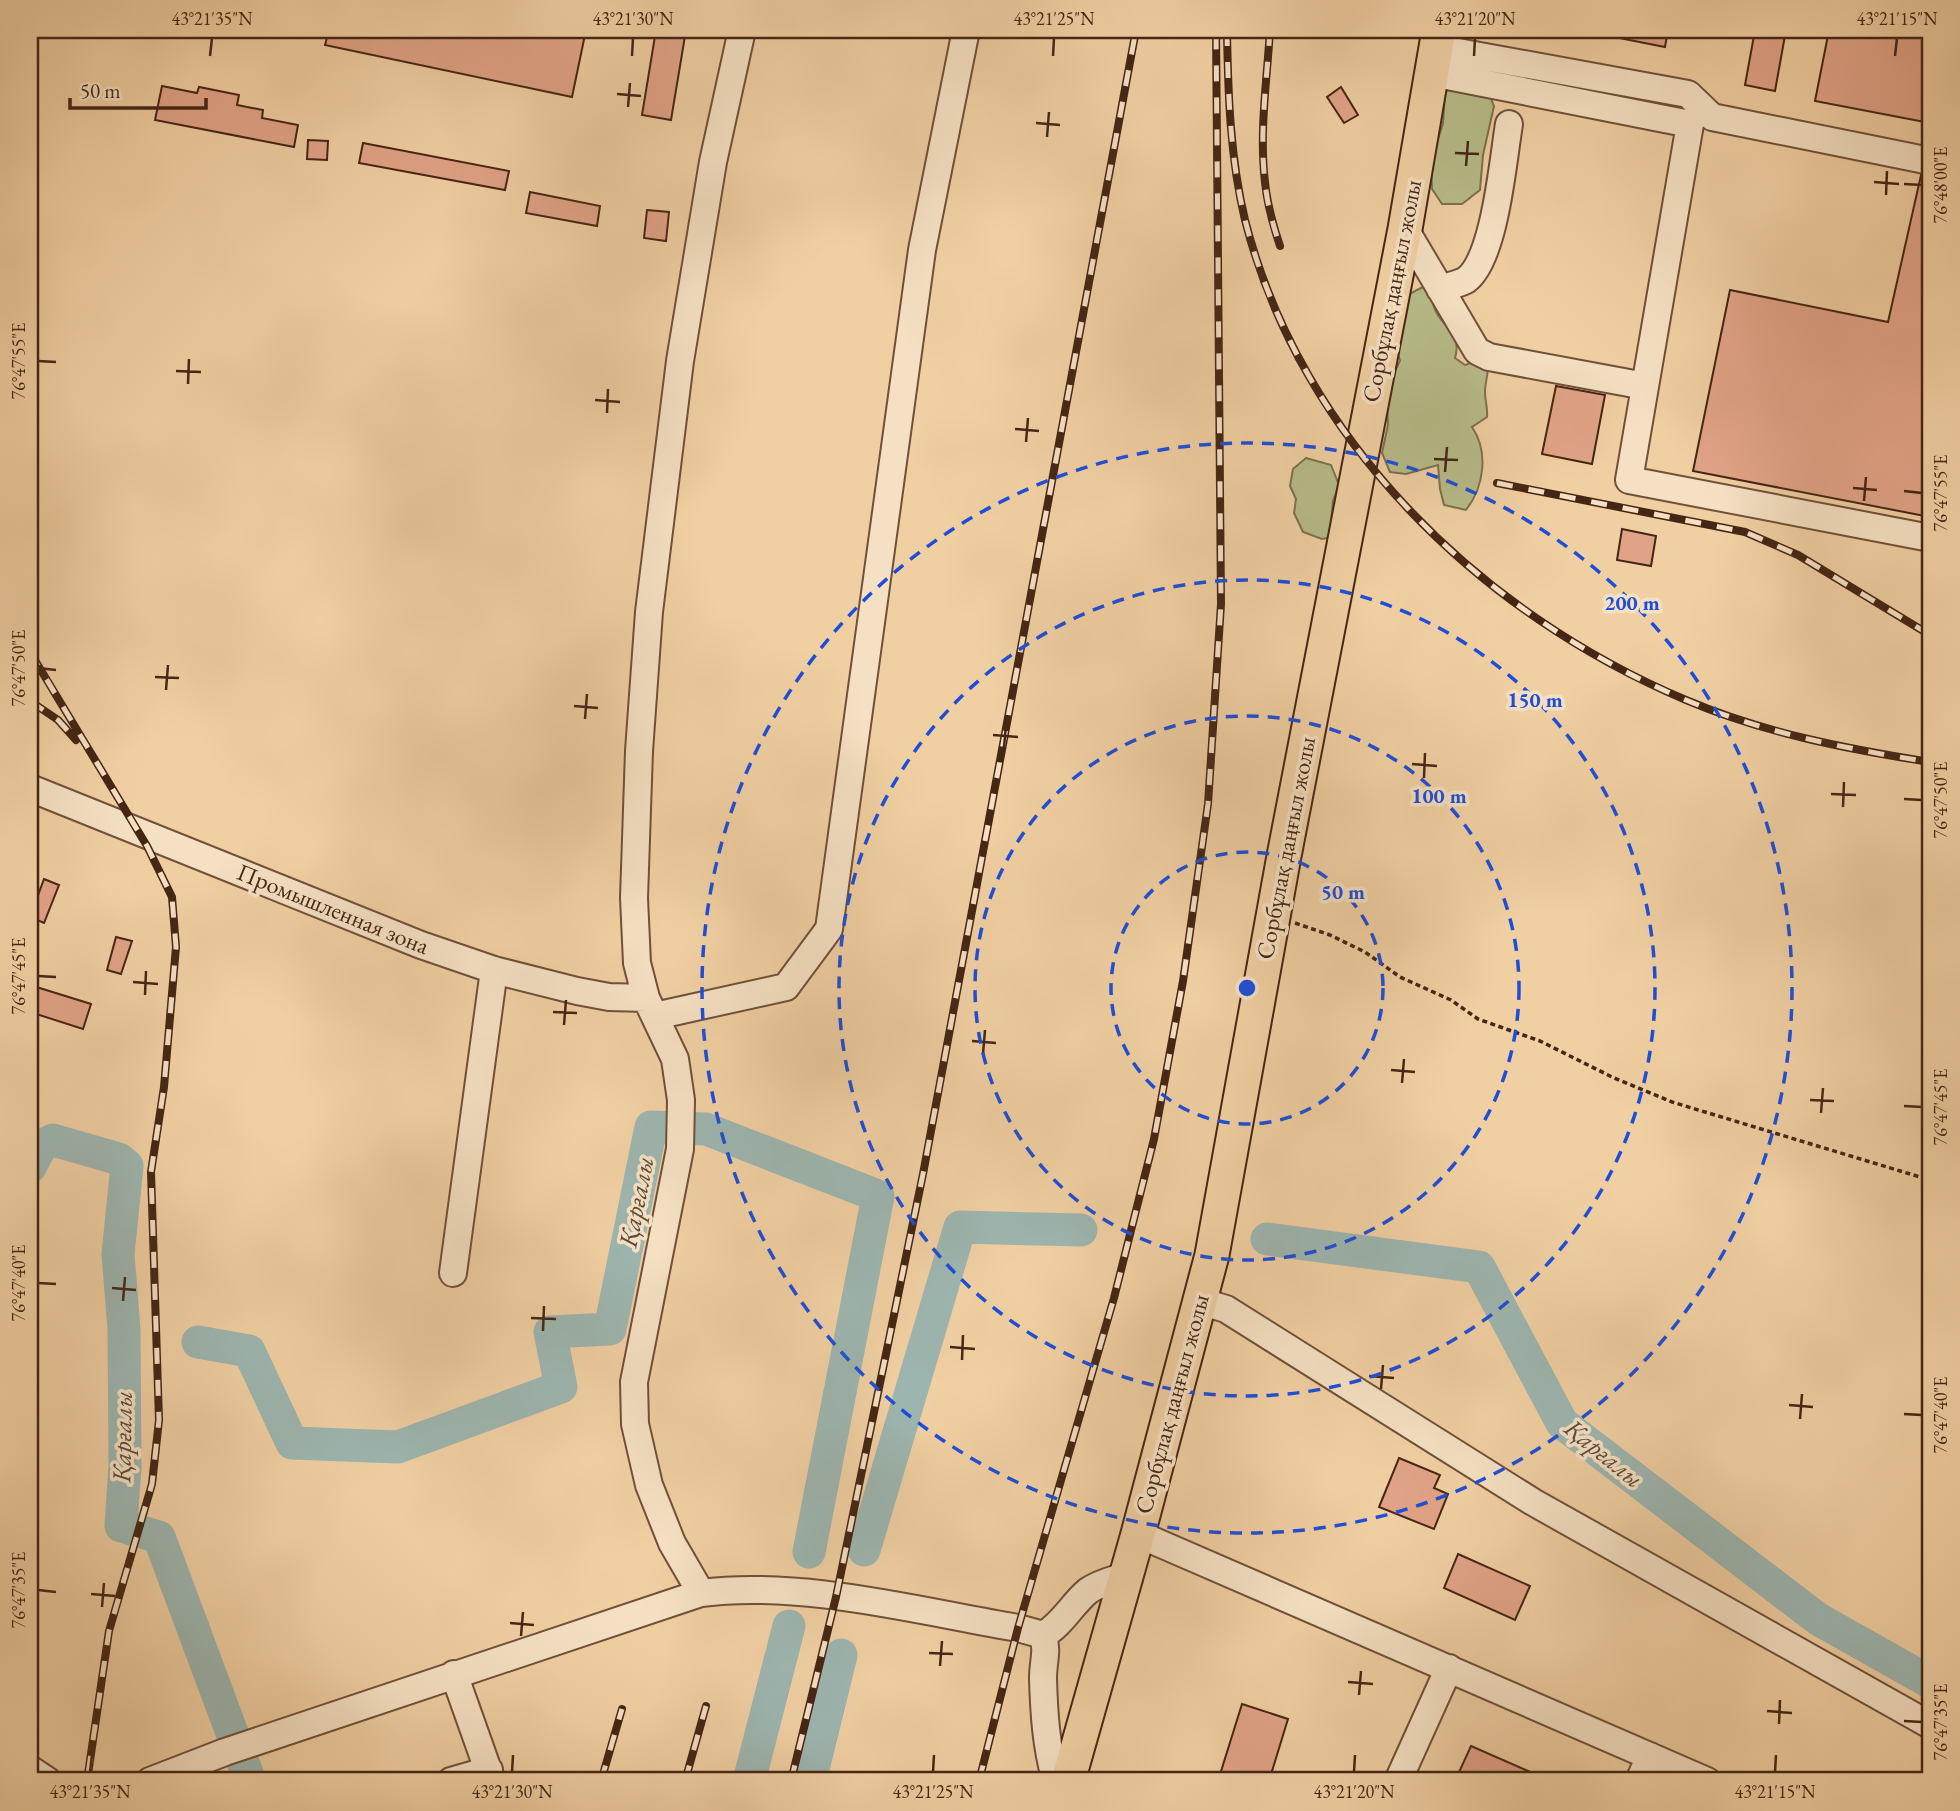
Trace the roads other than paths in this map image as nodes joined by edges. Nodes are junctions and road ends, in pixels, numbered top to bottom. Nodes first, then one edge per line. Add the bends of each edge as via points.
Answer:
1 (742, 30) edge
2 (966, 30) edge
3 (1436, 50) edge
4 (1701, 120) junction
5 (1509, 124) dead end
6 (1930, 160) edge
7 (1405, 229) junction
8 (1440, 289) junction
9 (1645, 386) junction
10 (1930, 538) edge
11 (30, 788) edge
12 (494, 970) junction
13 (650, 1007) junction
14 (453, 1273) dead end
15 (1200, 1301) junction
16 (1138, 1534) junction
17 (1125, 1576) junction
18 (701, 1593) junction
19 (1043, 1635) junction
20 (1449, 1668) junction
21 (454, 1674) junction
22 (1930, 1726) edge
23 (1650, 1756) junction
24 (30, 1769) edge
25 (491, 1776) edge
26 (48, 1781) edge
27 (150, 1781) edge
28 (451, 1781) edge
29 (1055, 1781) edge
30 (1068, 1781) edge
31 (1398, 1781) edge
32 (1639, 1781) edge
33 (1707, 1781) edge

1 - 13 street via 713,162 680,360 649,612 634,898 637,963
2 - 13 street, Промышленная зона via 922,250 828,929 786,987
3 - 4 street
3 - 7 main road, Сорбұлақ даңғыл жолы
4 - 6 street
4 - 9 street
5 - 8 street via 1483,258 1466,280
7 - 8 street
7 - 15 main road, Сорбұлақ даңғыл жолы
8 - 9 street via 1477,351 1489,357
9 - 10 street via 1629,480
11 - 12 street, Промышленная зона
12 - 13 street, Промышленная зона
12 - 14 street
13 - 18 street via 675,1059 681,1100 680,1149 634,1382 635,1424 649,1485 672,1544
15 - 16 main road, Сорбұлақ даңғыл жолы
15 - 22 street via 1226,1309 1533,1502
16 - 17 main road, Сорбұлақ даңғыл жолы
16 - 20 street
17 - 19 street via 1088,1591
17 - 30 main road, Сорбұлақ даңғыл жолы
18 - 19 street via 737,1588 836,1597
18 - 21 street
19 - 29 street via 1047,1649 1044,1717
20 - 23 street
20 - 31 street
21 - 25 street
21 - 27 street
23 - 32 street
23 - 33 street
24 - 26 street
25 - 28 street

